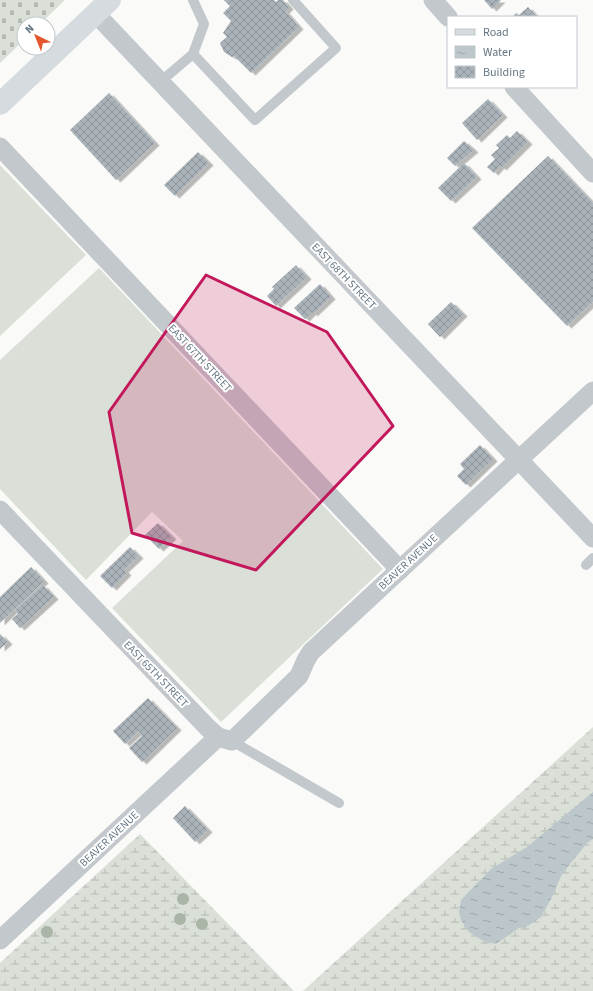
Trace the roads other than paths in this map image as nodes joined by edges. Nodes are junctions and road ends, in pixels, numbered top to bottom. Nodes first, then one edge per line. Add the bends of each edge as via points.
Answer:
1 (194, 0) edge
2 (293, 0) edge
3 (433, 0) edge
4 (103, 7) edge
5 (447, 16) edge
6 (193, 54) junction
7 (160, 82) junction
8 (515, 88) edge
9 (0, 104) edge
10 (0, 147) edge
11 (593, 172) edge
12 (593, 391) edge
13 (519, 460) junction
14 (0, 510) edge
15 (593, 538) edge
16 (400, 570) junction
17 (225, 739) junction
18 (339, 803) dead end
19 (1, 937) edge

1 - 6 lane via 204,24
2 - 6 lane via 336,48 255,120
3 - 5 street
4 - 7 street, EAST 68TH STREET
4 - 9 main road
6 - 7 lane
7 - 13 street, EAST 68TH STREET
8 - 11 street
10 - 16 street, EAST 67TH STREET
12 - 13 street, BEAVER AVENUE
13 - 15 street, EAST 68TH STREET
13 - 16 street, BEAVER AVENUE
14 - 17 street, EAST 65TH STREET via 207,727
16 - 17 street, BEAVER AVENUE via 311,652 299,676
17 - 18 lane, EAST 65TH STREET
17 - 19 street, BEAVER AVENUE

